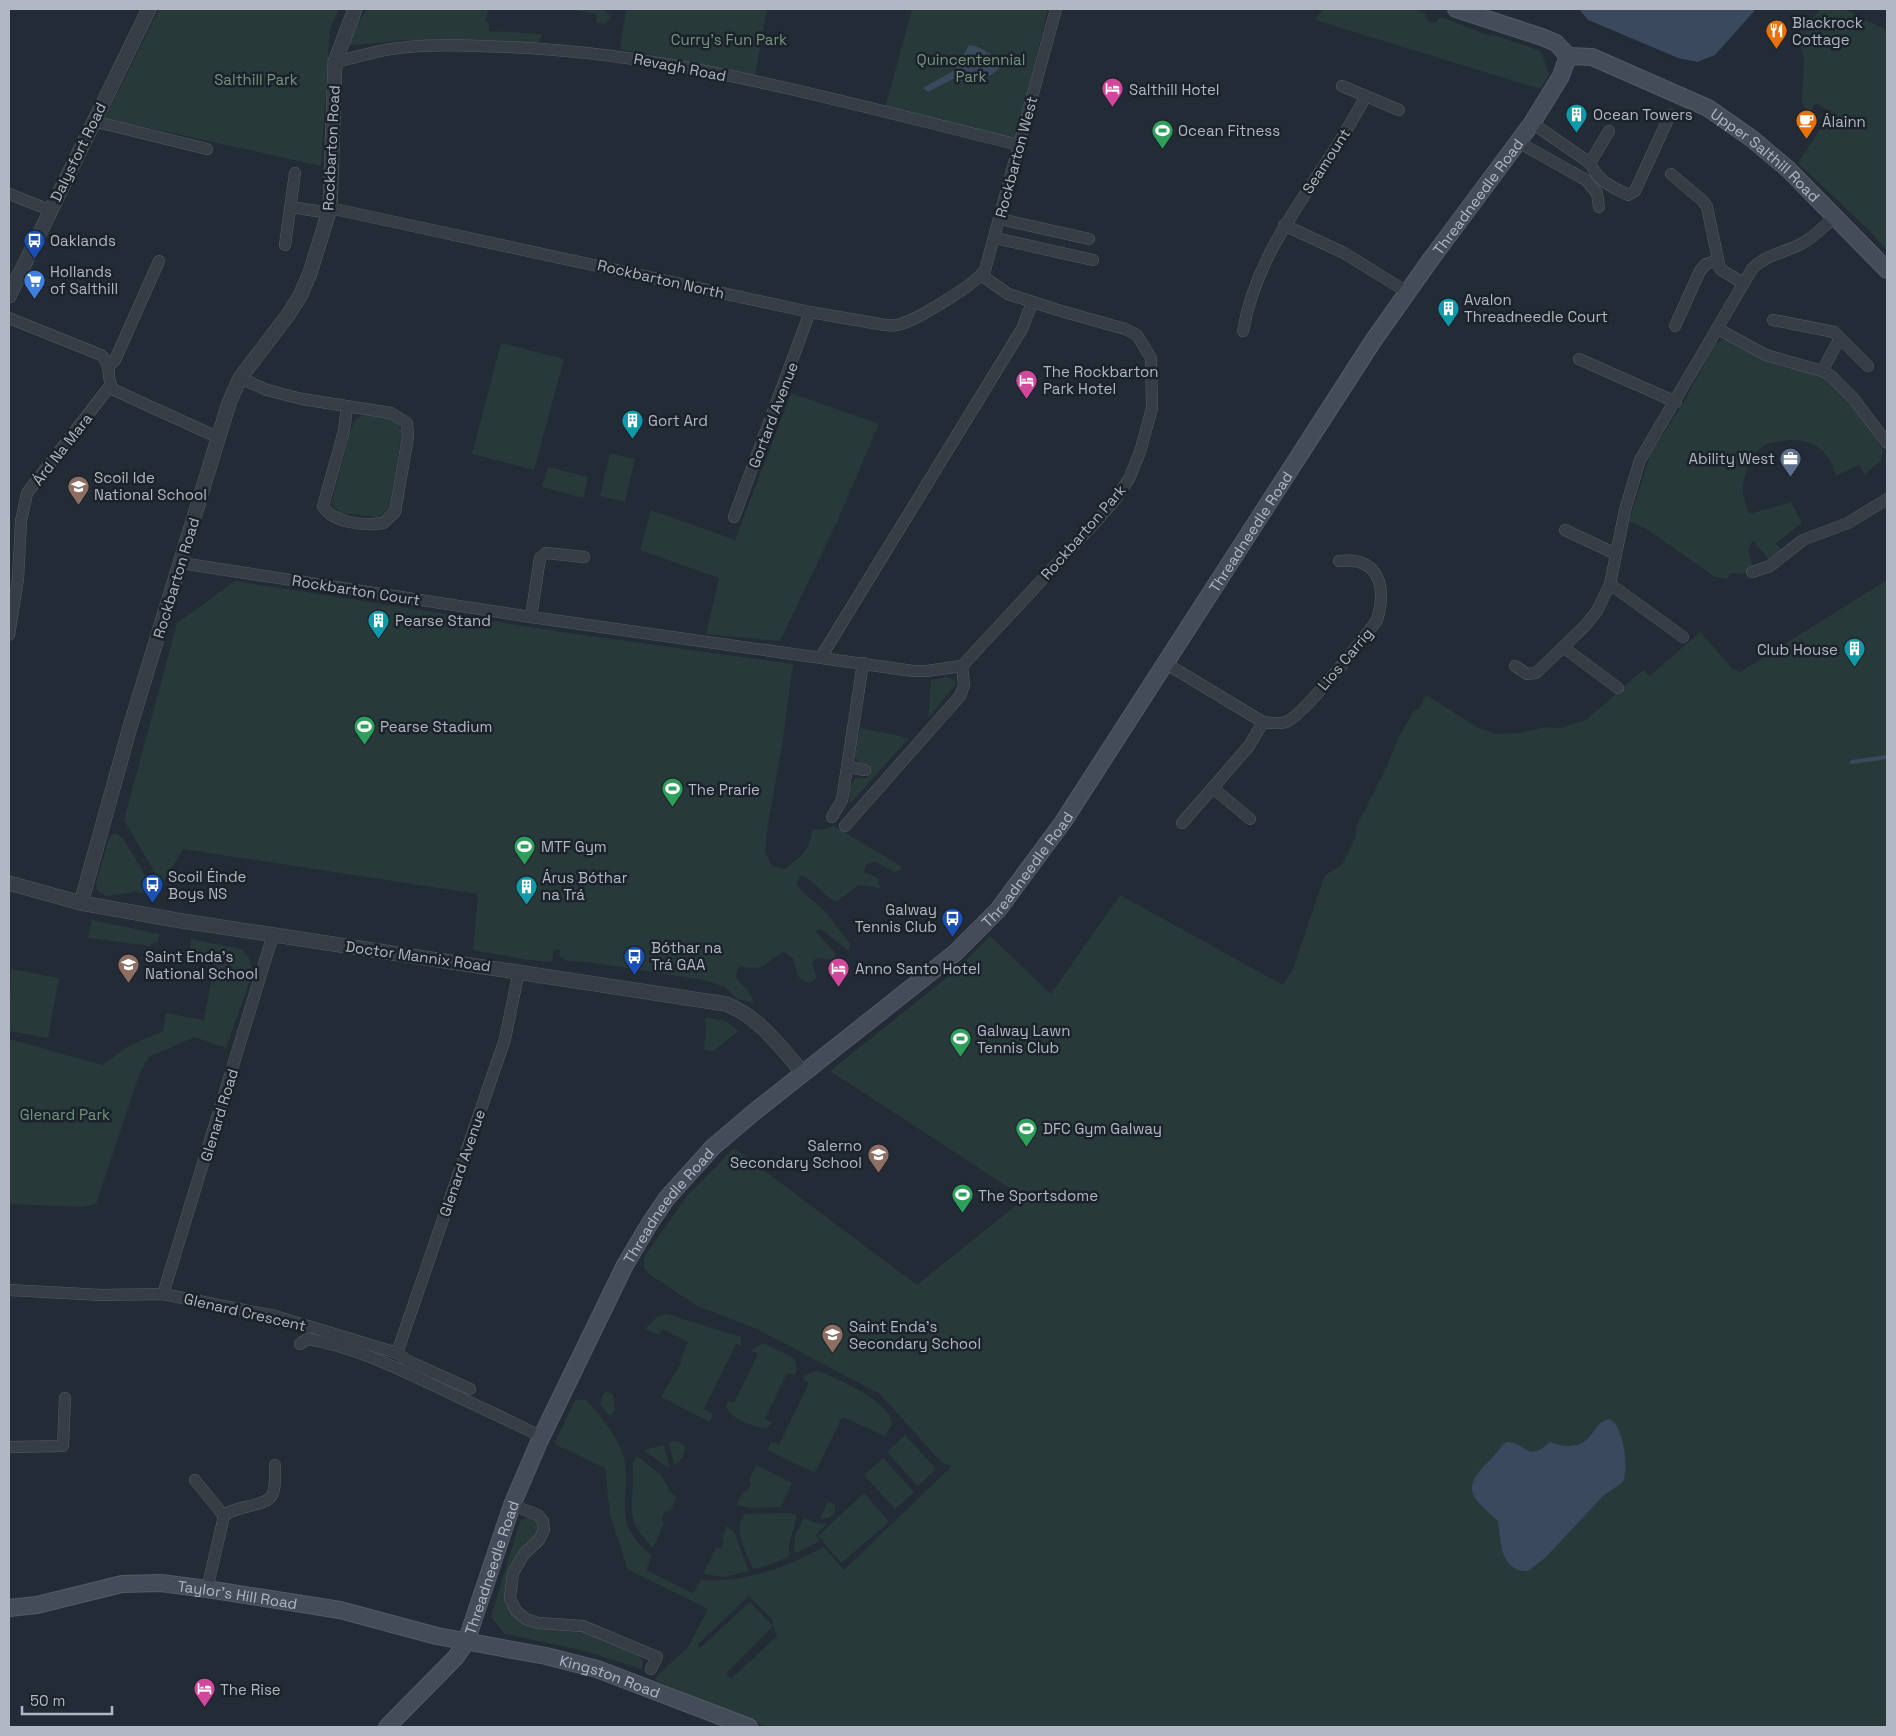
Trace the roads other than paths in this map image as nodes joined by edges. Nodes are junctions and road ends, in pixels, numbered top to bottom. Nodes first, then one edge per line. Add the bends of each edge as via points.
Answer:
1 (149, 9) edge
2 (355, 9) edge
3 (1056, 9) edge
4 (1456, 9) edge
5 (1568, 56) junction
6 (335, 62) junction
7 (1342, 86) dead end
8 (1366, 96) junction
9 (1398, 110) dead end
10 (1670, 115) dead end
11 (93, 121) junction
12 (1532, 123) junction
13 (1609, 131) dead end
14 (1518, 142) junction
15 (1019, 145) junction
16 (208, 149) dead end
17 (1590, 163) junction
18 (295, 173) dead end
19 (1671, 174) dead end
20 (9, 194) edge
21 (291, 207) junction
22 (1599, 207) dead end
23 (50, 210) junction
24 (329, 210) junction
25 (1835, 216) junction
26 (1000, 220) junction
27 (1284, 225) junction
28 (995, 238) junction
29 (1089, 239) dead end
30 (285, 244) dead end
31 (1092, 260) dead end
32 (159, 261) dead end
33 (1716, 261) junction
34 (1887, 270) edge
35 (981, 276) junction
36 (1743, 283) junction
37 (1407, 292) junction
38 (9, 296) edge
39 (1032, 303) junction
40 (810, 312) junction
41 (9, 318) edge
42 (1773, 320) dead end
43 (1676, 326) dead end
44 (1718, 329) junction
45 (1243, 331) dead end
46 (1840, 338) junction
47 (1580, 359) dead end
48 (109, 366) junction
49 (1868, 366) dead end
50 (1822, 371) junction
51 (240, 378) junction
52 (110, 386) junction
53 (1676, 402) junction
54 (347, 407) junction
55 (217, 437) junction
56 (1887, 443) edge
57 (1887, 499) edge
58 (734, 517) dead end
59 (1565, 530) dead end
60 (1616, 554) junction
61 (584, 557) dead end
62 (1339, 561) dead end
63 (181, 563) junction
64 (1752, 572) dead end
65 (1610, 584) junction
66 (531, 617) junction
67 (9, 635) edge
68 (1683, 638) dead end
69 (1563, 648) junction
70 (821, 657) junction
71 (863, 663) junction
72 (1165, 663) junction
73 (962, 666) junction
74 (1514, 666) dead end
75 (1618, 688) dead end
76 (1263, 722) junction
77 (847, 767) junction
78 (865, 770) dead end
79 (1213, 788) junction
80 (832, 817) dead end
81 (1250, 819) dead end
82 (1182, 823) dead end
83 (845, 826) dead end
84 (9, 883) edge
85 (81, 903) junction
86 (273, 935) junction
87 (519, 971) junction
88 (803, 1073) junction
89 (9, 1290) edge
90 (163, 1294) junction
91 (300, 1344) dead end
92 (397, 1352) junction
93 (470, 1389) dead end
94 (65, 1398) dead end
95 (542, 1437) junction
96 (9, 1447) edge
97 (276, 1465) dead end
98 (194, 1480) dead end
99 (512, 1505) junction
100 (224, 1516) junction
101 (207, 1589) junction
102 (9, 1608) edge
103 (466, 1642) junction
104 (651, 1669) dead end
105 (387, 1727) edge
106 (749, 1727) edge

1 - 11 street, Dalysfort Road
2 - 6 street, Rockbarton Road
3 - 15 street, Rockbarton West
4 - 5 main road via 1542,37 1556,43
5 - 12 main road, Threadneedle Road via 1561,76
5 - 25 main road, Upper Salthill Road via 1592,57 1725,118 1788,170
6 - 15 street, Revagh Road via 391,49 431,46 556,50 626,57 727,75
6 - 24 street, Rockbarton Road
7 - 8 street
8 - 9 street
8 - 27 street, Seamount
10 - 17 street via 1635,191 1628,195 1603,183
11 - 16 street
11 - 23 street, Dalysfort Road
12 - 14 main road, Threadneedle Road
12 - 17 street
13 - 17 street
14 - 22 street via 1586,180 1597,193
14 - 37 main road, Threadneedle Road
15 - 26 street, Rockbarton West
18 - 21 street
19 - 33 street via 1703,201
20 - 23 street
21 - 24 street, Rockbarton North
21 - 30 street
23 - 38 street, Dalysfort Road
24 - 40 street, Rockbarton North
24 - 51 street, Rockbarton Road via 300,296
25 - 34 main road, Upper Salthill Road
25 - 36 street via 1809,239 1757,263
26 - 28 street, Rockbarton West
26 - 29 street
27 - 37 street via 1344,254
27 - 45 street, Seamount via 1265,263
28 - 31 street
28 - 35 street, Rockbarton West
32 - 48 street via 116,360
33 - 36 street via 1726,274
33 - 43 street via 1706,264 1700,271
35 - 39 street, Rockbarton Park via 1008,294
35 - 40 street, Rockbarton North via 963,290 898,325
36 - 44 street
37 - 72 main road, Threadneedle Road
39 - 70 street via 1022,329
39 - 73 street, Rockbarton Park via 1126,329 1137,335 1150,358 1152,399 1149,423 1124,487
40 - 58 street, Gortard Avenue
41 - 48 street via 92,350
42 - 46 street via 1825,328
44 - 50 street via 1766,355
44 - 53 street
46 - 49 street
46 - 50 street
47 - 53 street
48 - 52 street
50 - 56 street via 1853,398
51 - 54 street via 280,394
51 - 55 street, Rockbarton Road
52 - 55 street via 118,393
52 - 67 street, Árd Na Mara via 27,493
53 - 60 street via 1635,471
54 - 54 street via 397,415 407,423 408,436 395,512 383,523 342,519 328,513 323,506 344,431
55 - 63 street, Rockbarton Road
57 - 64 street via 1848,523 1810,536 1770,566
59 - 60 street
60 - 65 street
61 - 66 street via 546,554 540,558
62 - 76 street, Lios Carrig via 1358,561 1375,572 1382,593 1377,620 1297,715 1286,722
63 - 66 street, Rockbarton Court
63 - 85 street, Rockbarton Road via 130,727
65 - 68 street
65 - 69 street via 1592,618
66 - 70 street, Rockbarton Court
69 - 74 street via 1532,675
69 - 75 street
70 - 71 street
71 - 73 street via 926,672
71 - 77 street
72 - 76 street
72 - 88 main road, Threadneedle Road via 1063,822 998,910 956,953
73 - 83 street via 964,685 960,696
76 - 79 street via 1254,739
77 - 78 street
77 - 80 street via 842,800
79 - 81 street
79 - 82 street
84 - 85 street, Doctor Mannix Road
85 - 86 street, Doctor Mannix Road
86 - 87 street, Doctor Mannix Road
86 - 90 street, Glenard Road
87 - 88 street, Doctor Mannix Road via 726,1004 749,1016
87 - 92 street, Glenard Avenue via 505,1039
88 - 95 main road, Threadneedle Road via 713,1147 667,1198 625,1265
89 - 90 street, Glenard Crescent via 102,1295
90 - 92 street, Glenard Crescent via 275,1316
91 - 95 street via 307,1338 365,1355
92 - 93 street, Glenard Crescent via 408,1361
94 - 96 street via 64,1446
95 - 99 main road, Threadneedle Road
97 - 100 street via 273,1494 268,1500 238,1507
98 - 100 street
99 - 103 main road, Threadneedle Road
99 - 104 street via 538,1515 544,1530 513,1573 510,1598 516,1611 538,1623 572,1624 595,1630 657,1657
100 - 101 street
101 - 102 main road, Taylor's Hill Road via 162,1583 122,1584 37,1605
101 - 103 main road, Taylor's Hill Road via 340,1610
103 - 105 main road, Threadneedle Road via 456,1658
103 - 106 main road, Kingston Road via 597,1669

